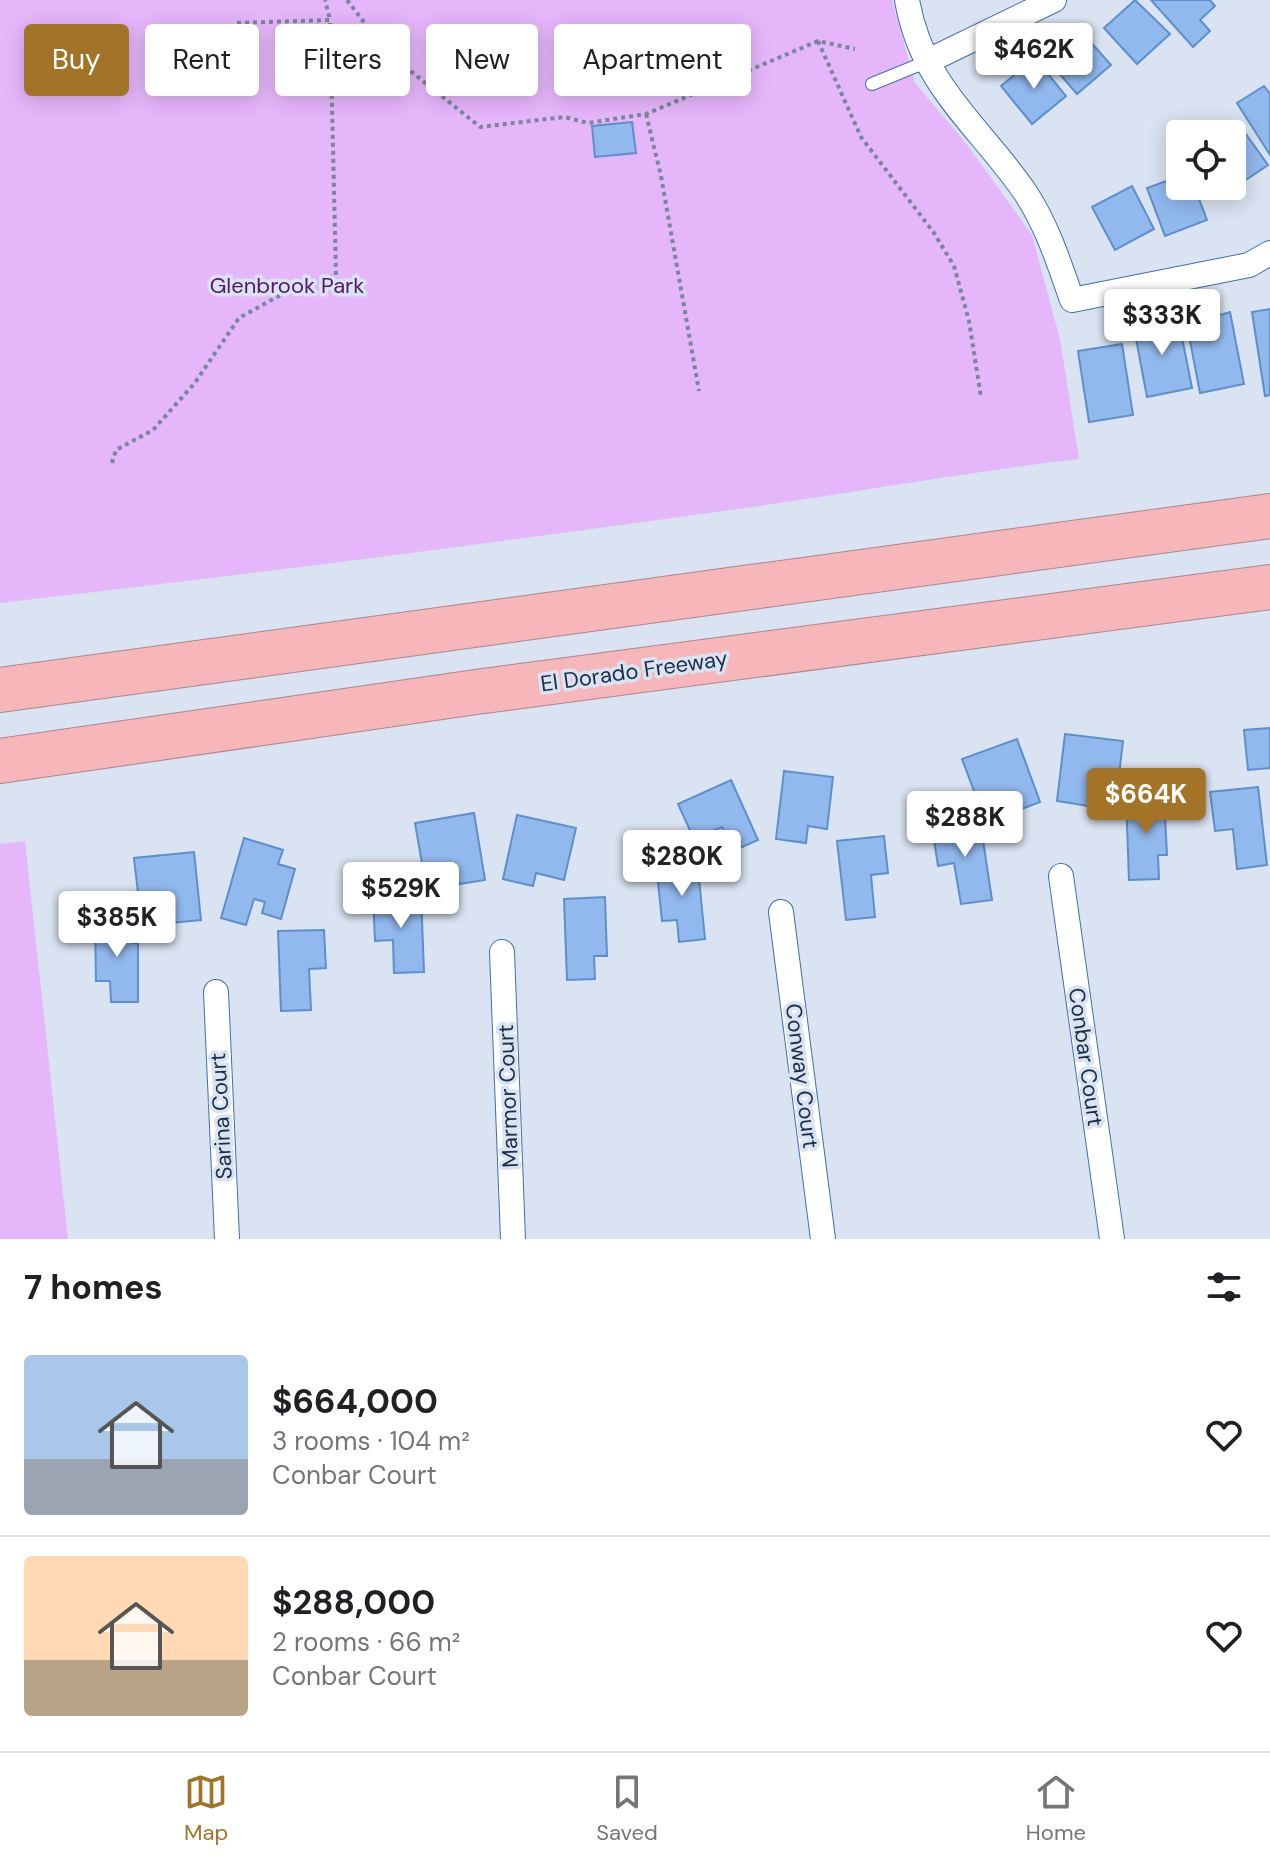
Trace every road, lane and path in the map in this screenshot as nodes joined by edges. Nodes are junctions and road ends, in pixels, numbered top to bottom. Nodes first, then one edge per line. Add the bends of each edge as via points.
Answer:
1 (325, 0) edge
2 (347, 0) edge
3 (907, 0) edge
4 (1054, 0) edge
5 (330, 20) junction
6 (237, 23) dead end
7 (818, 41) junction
8 (855, 49) dead end
9 (926, 62) junction
10 (872, 84) dead end
11 (646, 114) junction
12 (1270, 253) edge
13 (699, 391) dead end
14 (981, 397) dead end
15 (112, 463) dead end
16 (1270, 509) edge
17 (1270, 516) edge
18 (1174, 529) junction
19 (1270, 587) edge
20 (0, 690) edge
21 (0, 761) edge
22 (1061, 876) dead end
23 (781, 912) dead end
24 (502, 952) dead end
25 (216, 992) dead end
26 (227, 1239) edge
27 (513, 1239) edge
28 (823, 1239) edge
29 (1112, 1239) edge

1 - 5 path
2 - 11 path via 387,52 480,127 564,117 588,123
3 - 9 street
4 - 9 street
5 - 6 path
5 - 15 path via 336,275 293,288 239,318 194,384 153,430 116,450
7 - 8 path
7 - 11 path
7 - 14 path via 861,137 954,266
9 - 10 lane
9 - 12 street via 959,113 1024,191 1051,241 1072,300 1249,265
11 - 13 path
16 - 18 highway
17 - 18 highway
18 - 20 highway
19 - 21 highway, El Dorado Freeway
22 - 29 street, Conbar Court
23 - 28 street, Conway Court
24 - 27 street, Marmor Court
25 - 26 street, Sarina Court

